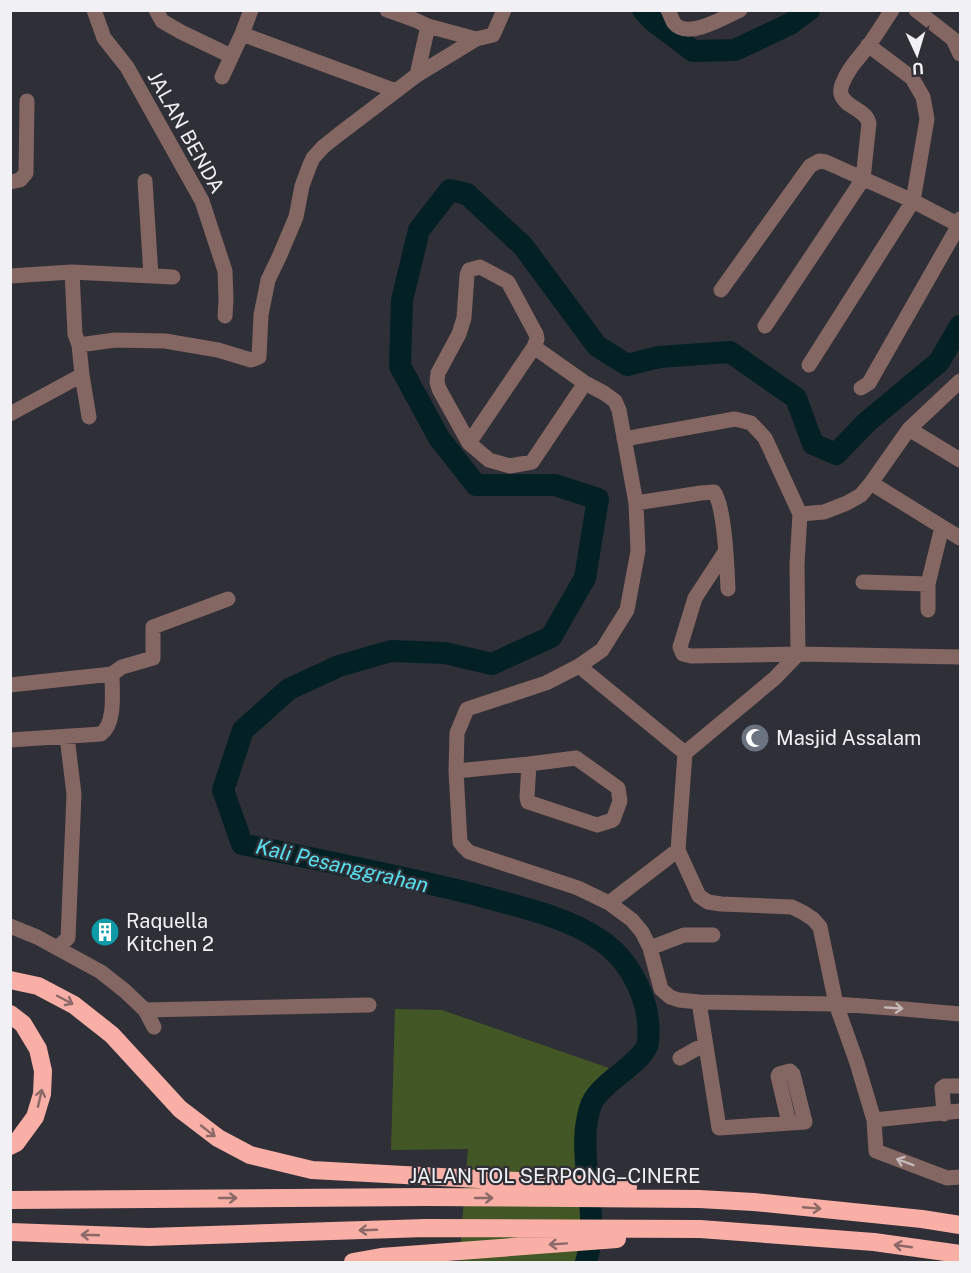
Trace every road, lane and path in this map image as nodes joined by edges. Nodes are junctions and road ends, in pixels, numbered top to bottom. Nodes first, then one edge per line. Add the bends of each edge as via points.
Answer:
1 (94, 10) edge
2 (156, 10) edge
3 (252, 10) edge
4 (387, 10) edge
5 (504, 10) edge
6 (668, 10) edge
7 (740, 10) edge
8 (892, 10) edge
9 (916, 10) edge
10 (420, 19) edge
11 (242, 34) junction
12 (957, 36) edge
13 (476, 39) junction
14 (868, 45) junction
15 (960, 54) edge
16 (231, 56) junction
17 (417, 75) junction
18 (222, 76) dead end
19 (396, 91) junction
20 (27, 101) dead end
21 (863, 179) junction
22 (145, 181) dead end
23 (10, 182) edge
24 (913, 201) junction
25 (960, 222) edge
26 (72, 272) junction
27 (10, 276) edge
28 (151, 276) junction
29 (173, 277) dead end
30 (721, 290) dead end
31 (225, 316) dead end
32 (765, 326) dead end
33 (79, 345) junction
34 (534, 347) junction
35 (809, 365) dead end
36 (82, 375) junction
37 (960, 381) edge
38 (585, 383) junction
39 (861, 388) dead end
40 (10, 414) edge
41 (89, 417) dead end
42 (909, 429) junction
43 (624, 439) junction
44 (469, 443) junction
45 (960, 460) edge
46 (871, 483) junction
47 (636, 503) junction
48 (800, 514) junction
49 (942, 527) junction
50 (960, 538) edge
51 (725, 552) junction
52 (863, 582) dead end
53 (928, 584) junction
54 (728, 589) dead end
55 (228, 599) dead end
56 (928, 610) dead end
57 (798, 654) junction
58 (960, 657) edge
59 (579, 666) junction
60 (112, 674) junction
61 (10, 685) edge
62 (67, 737) junction
63 (10, 740) edge
64 (685, 753) junction
65 (528, 764) junction
66 (456, 771) junction
67 (678, 850) junction
68 (609, 903) junction
69 (10, 926) edge
70 (713, 935) dead end
71 (57, 948) junction
72 (650, 948) junction
73 (10, 980) edge
74 (699, 1002) junction
75 (836, 1004) junction
76 (369, 1005) dead end
77 (146, 1010) junction
78 (10, 1014) edge
79 (960, 1014) edge
80 (153, 1027) dead end
81 (706, 1045) junction
82 (680, 1058) dead end
83 (960, 1086) edge
84 (960, 1111) edge
85 (944, 1113) junction
86 (874, 1120) junction
87 (789, 1123) dead end
88 (10, 1146) edge
89 (960, 1177) edge
90 (699, 1195) junction
91 (10, 1200) edge
92 (960, 1225) edge
93 (700, 1231) junction
94 (10, 1232) edge
95 (960, 1254) edge
96 (352, 1263) edge

1 - 31 street, JALAN BENDA via 104,38 127,67 202,201 225,270
2 - 16 street via 162,21
3 - 11 street
4 - 10 street
5 - 13 street via 493,35
6 - 7 street via 675,25 686,30
8 - 14 street
9 - 12 street
10 - 13 street
10 - 17 street
11 - 16 street
11 - 19 street
12 - 15 street
13 - 17 street
14 - 21 street via 841,88 841,95 866,115 869,123
14 - 24 street via 912,78 923,97 927,119
16 - 18 street
17 - 19 street
19 - 33 street via 323,147 309,167 296,217 268,280 258,357 251,360 165,341 115,340
20 - 23 street via 26,173 20,180
21 - 24 street
21 - 30 street via 826,162 810,166
21 - 32 street
22 - 28 street
24 - 25 street
24 - 35 street
25 - 39 street via 869,383
26 - 27 street
26 - 28 street
26 - 33 street
28 - 29 street
33 - 36 street
34 - 38 street
34 - 44 street
34 - 44 street via 536,334 508,282 480,267 469,270 464,318 437,382
36 - 40 street
36 - 41 street
37 - 42 street
38 - 43 street via 615,401
38 - 44 street via 532,462 510,466 489,460
42 - 45 street
42 - 46 street
43 - 47 street
43 - 48 street via 735,419 751,423 765,438
46 - 48 street via 848,503 824,512
46 - 49 street
47 - 51 street via 714,492 722,516
47 - 59 street via 638,551 627,610 602,650
48 - 57 street
49 - 50 street
49 - 53 street
51 - 54 street
51 - 57 street via 695,598 680,647 683,654
52 - 53 street
53 - 56 street
55 - 60 street via 153,627 153,658
57 - 58 street
57 - 64 street
59 - 64 street
59 - 66 street via 546,683 467,709 457,733
60 - 61 street
60 - 62 street via 111,718 106,730 101,734
62 - 63 street
62 - 71 street via 74,794 68,938
64 - 67 street
65 - 65 street via 528,802 597,825 613,820 620,801 618,788 576,758
65 - 66 street
66 - 68 street via 460,842 464,848 578,888
67 - 68 street
67 - 75 street via 699,896 708,902 792,907 813,919 820,927
68 - 72 street via 632,921
69 - 71 street
70 - 72 street via 684,935
71 - 77 street via 100,972
72 - 74 street via 661,989 670,997
73 -> 90 highway via 38,986 74,1005 112,1035 180,1109 218,1138 250,1155 312,1170
74 - 75 street
74 - 81 street
75 -> 79 street
75 - 86 street
76 - 77 street
77 - 80 street
88 -> 78 highway via 35,1117 43,1071 38,1049 23,1024
81 - 82 street
81 - 87 street via 719,1128
83 - 85 street via 942,1088
84 - 85 street
85 - 86 street
89 -> 86 street via 947,1178 876,1151
91 -> 90 highway, JALAN TOL SERPONG–CINERE
90 -> 92 highway, JALAN TOL SERPONG–CINERE
93 -> 94 highway via 426,1228 149,1237
95 -> 93 highway via 874,1242
93 -> 96 highway via 381,1257

